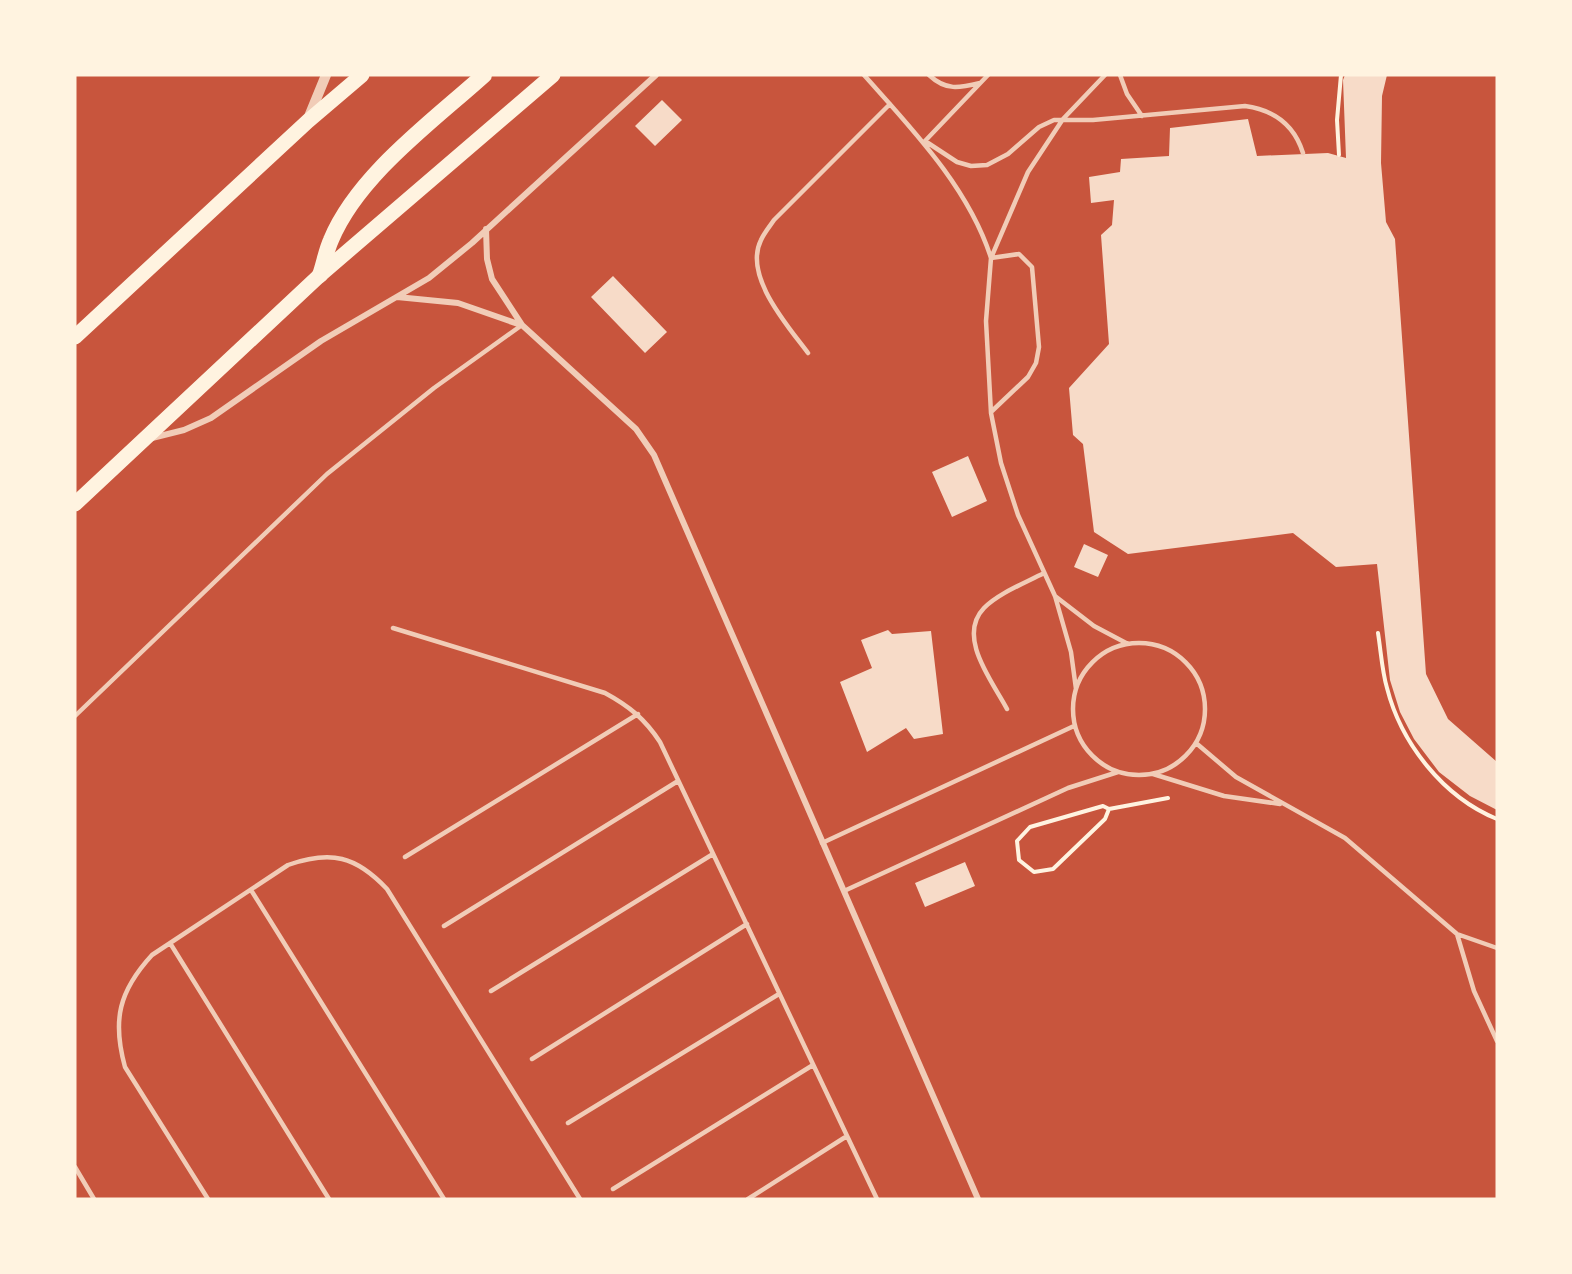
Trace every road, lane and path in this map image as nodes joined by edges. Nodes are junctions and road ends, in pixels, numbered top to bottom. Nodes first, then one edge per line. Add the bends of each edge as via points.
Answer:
1 (326, 75) edge
2 (362, 75) edge
3 (484, 75) edge
4 (553, 75) edge
5 (656, 75) edge
6 (864, 75) edge
7 (929, 75) edge
8 (988, 75) edge
9 (1105, 75) edge
10 (1120, 75) edge
11 (1341, 75) edge
12 (980, 82) junction
13 (890, 104) junction
14 (1142, 116) junction
15 (1063, 118) junction
16 (308, 121) junction
17 (925, 141) junction
18 (1303, 153) dead end
19 (1339, 155) dead end
20 (486, 229) junction
21 (992, 258) junction
22 (320, 275) junction
23 (397, 297) junction
24 (522, 325) junction
25 (75, 337) edge
26 (808, 353) dead end
27 (991, 413) junction
28 (144, 440) junction
29 (75, 504) edge
30 (1044, 573) junction
31 (1055, 596) junction
32 (393, 628) dead end
33 (1378, 633) dead end
34 (1128, 644) junction
35 (1076, 688) junction
36 (1007, 709) dead end
37 (638, 714) junction
38 (75, 716) edge
39 (1074, 726) junction
40 (1196, 743) junction
41 (1118, 772) junction
42 (1153, 774) junction
43 (678, 781) junction
44 (1204, 791) junction
45 (1283, 805) junction
46 (1109, 809) junction
47 (1497, 819) edge
48 (822, 843) junction
49 (713, 854) junction
50 (405, 856) dead end
51 (251, 890) junction
52 (844, 891) junction
53 (747, 924) junction
54 (444, 926) dead end
55 (1458, 934) junction
56 (170, 943) junction
57 (1497, 948) edge
58 (491, 992) dead end
59 (779, 994) junction
60 (1497, 1041) edge
61 (532, 1059) dead end
62 (813, 1065) junction
63 (568, 1123) dead end
64 (847, 1136) junction
65 (75, 1167) edge
66 (613, 1189) dead end
67 (94, 1199) edge
68 (208, 1199) edge
69 (329, 1199) edge
70 (444, 1199) edge
71 (580, 1199) edge
72 (748, 1199) edge
73 (877, 1199) edge
74 (978, 1199) edge

1 - 16 street
2 - 16 main road
3 - 22 highway via 392,158 352,203 331,240
4 - 22 main road
5 - 20 street
6 - 13 lane
7 - 12 lane via 951,88
8 - 12 lane
9 - 15 lane
10 - 14 lane
11 - 19 path
12 - 17 lane
13 - 17 lane
13 - 26 lane via 774,220 760,241 757,265 770,302
14 - 15 lane
14 - 18 lane via 1245,106 1260,108 1284,121
15 - 17 lane via 1046,122 1008,154 987,165 957,162
15 - 21 lane via 1028,172
16 - 25 main road
17 - 21 lane via 969,205
20 - 23 street via 429,278
20 - 24 street via 492,279
21 - 27 lane via 986,321
21 - 27 lane via 1019,254 1032,267 1039,347 1028,377
22 - 28 main road
23 - 24 street via 458,303
23 - 28 street via 321,341 211,418
24 - 38 lane via 434,388 327,474
24 - 48 street via 636,429 654,455
27 - 30 lane via 1001,463 1018,515
28 - 29 main road
30 - 31 lane
30 - 36 lane via 984,608 974,627 977,651
31 - 34 lane via 1094,626
31 - 35 lane via 1071,652
32 - 37 lane via 605,693
33 - 47 path via 1387,688 1408,740 1444,783
34 - 35 lane via 1095,659
34 - 40 lane via 1165,648 1194,672 1205,707
35 - 39 lane
37 - 43 lane via 660,742
37 - 50 lane
39 - 41 lane via 1086,749
39 - 48 lane
40 - 42 lane via 1178,762
40 - 45 lane via 1236,777
41 - 42 lane
41 - 52 lane via 1068,788
42 - 44 lane
43 - 49 lane
43 - 54 lane
44 - 45 lane
44 - 46 path
45 - 55 lane via 1345,838
46 - 46 path via 1092,807 1030,827 1017,841 1018,860 1034,872 1053,869 1106,819
48 - 52 street
49 - 53 lane
49 - 58 lane
51 - 56 lane
51 - 70 lane
51 - 71 lane via 288,865 309,858 331,856 372,873 387,889
52 - 74 street
53 - 59 lane
53 - 61 lane
55 - 57 lane
55 - 60 lane via 1473,991
56 - 68 lane via 141,967 124,995 118,1019 119,1043 125,1067 137,1089
56 - 69 lane
59 - 62 lane
59 - 63 lane
62 - 64 lane
62 - 66 lane
64 - 72 lane
64 - 73 lane
65 - 67 lane

